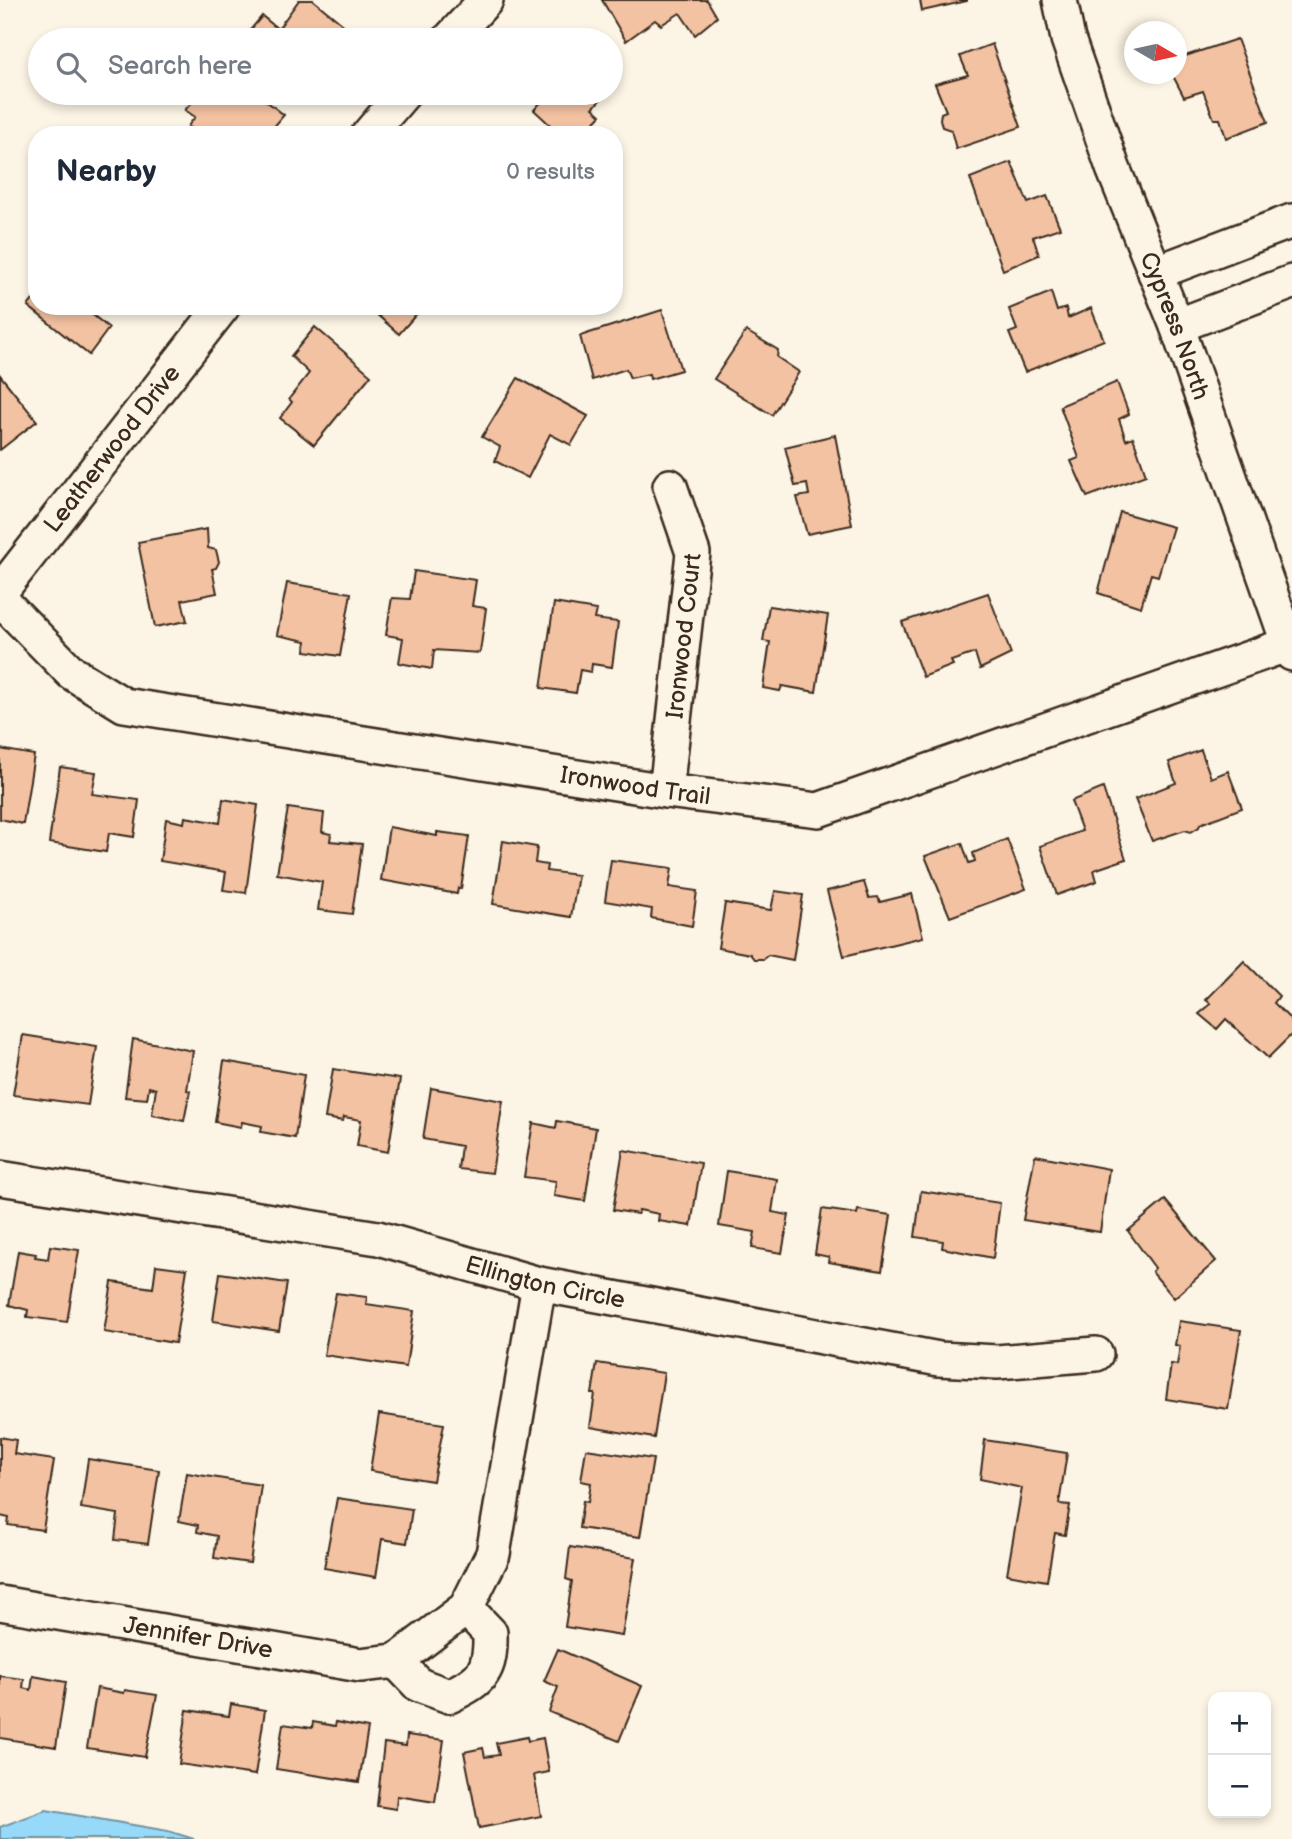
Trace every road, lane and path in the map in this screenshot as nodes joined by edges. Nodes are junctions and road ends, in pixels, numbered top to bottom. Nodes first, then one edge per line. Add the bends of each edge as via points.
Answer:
1 (486, 0) edge
2 (1060, 0) edge
3 (460, 28) edge
4 (394, 105) edge
5 (376, 126) edge
6 (1292, 221) edge
7 (1155, 273) junction
8 (1292, 282) edge
9 (216, 315) edge
10 (1177, 326) junction
11 (670, 486) dead end
12 (0, 592) edge
13 (0, 599) edge
14 (1290, 649) edge
15 (666, 791) junction
16 (0, 1178) edge
17 (539, 1284) junction
18 (1096, 1354) dead end
19 (0, 1603) edge
20 (466, 1608) junction
21 (396, 1661) junction

1 - 3 street
2 - 7 street, Cypress North via 1113,168
4 - 5 street
6 - 7 street
7 - 10 street, Cypress North
8 - 10 street
9 - 12 street, Leatherwood Drive
10 - 14 street, Cypress North
11 - 15 street, Ironwood Court via 693,553
13 - 15 street, Ironwood Trail via 72,673 124,705
14 - 15 street, Ironwood Trail via 818,810
16 - 17 street, Ellington Circle via 378,1238
17 - 18 street, Ellington Circle via 939,1359 997,1362
17 - 20 street via 494,1554
19 - 21 street, Jennifer Drive via 360,1665
20 - 21 street
20 - 21 street via 490,1633 491,1660 474,1685 449,1696 419,1685

